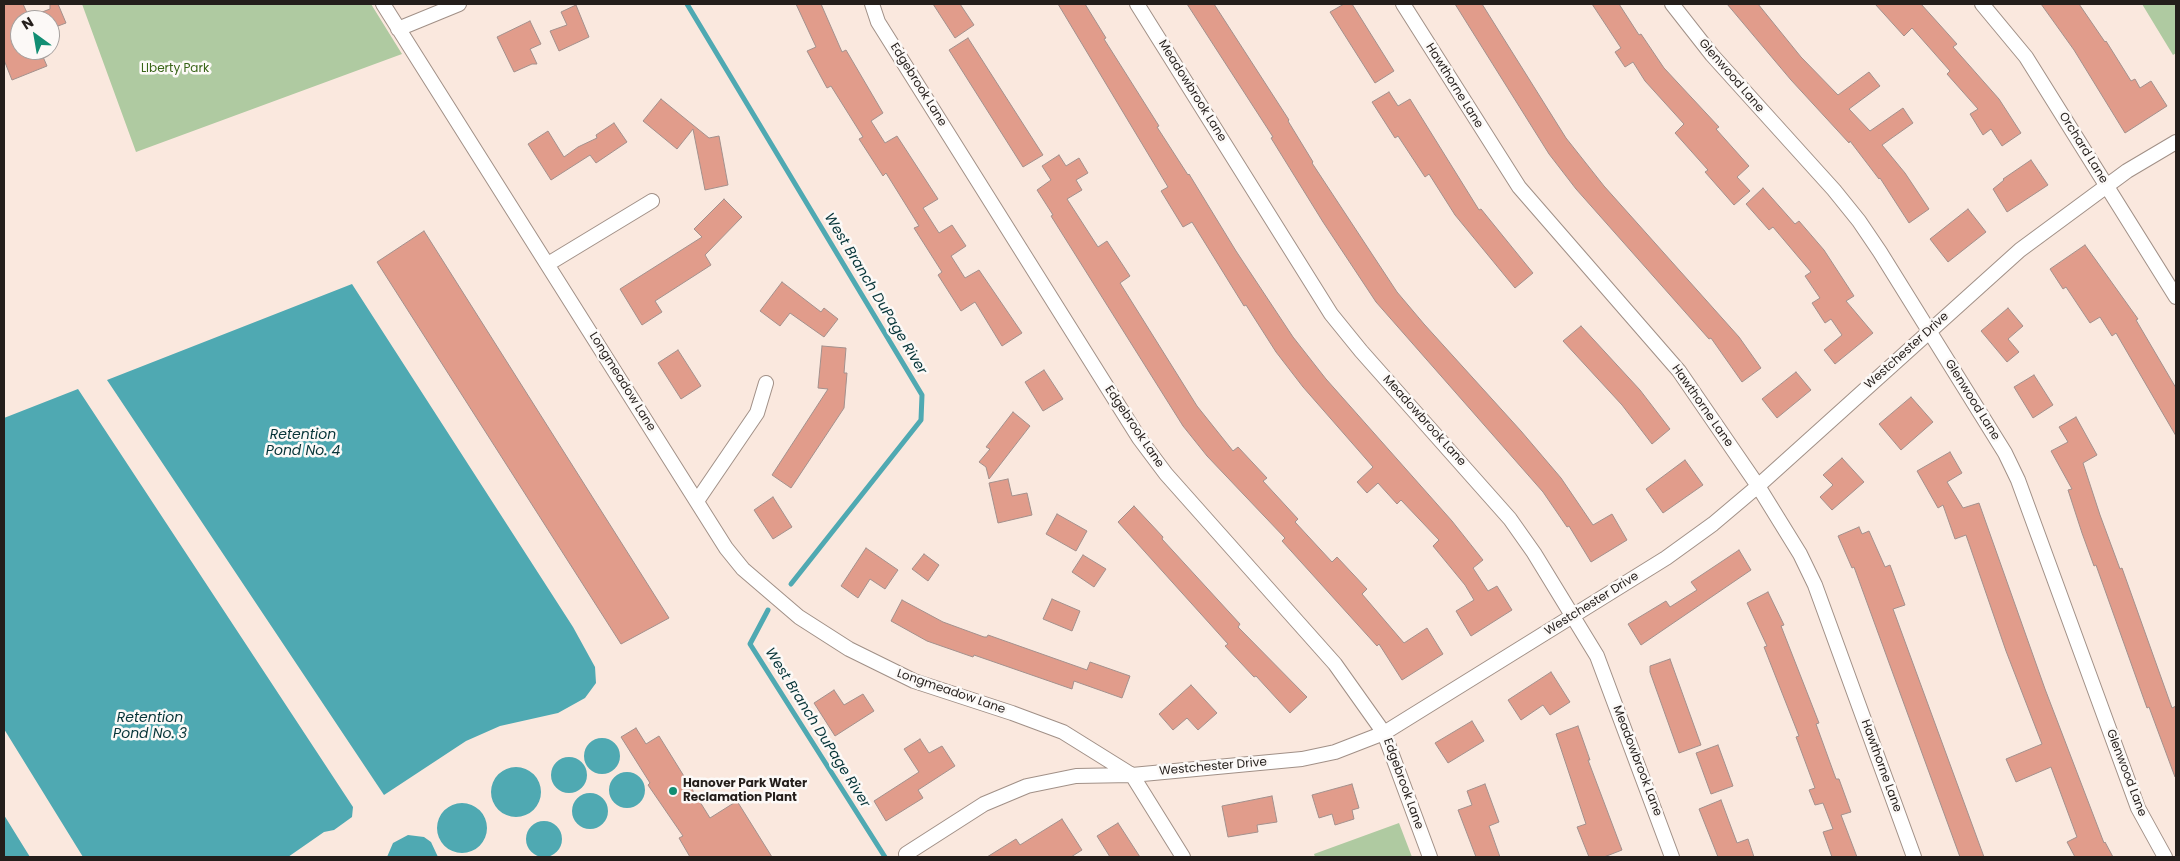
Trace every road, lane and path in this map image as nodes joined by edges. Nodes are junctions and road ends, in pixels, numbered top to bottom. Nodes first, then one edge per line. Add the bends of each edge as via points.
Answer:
1 (383, 4) edge
2 (459, 4) edge
3 (872, 4) edge
4 (1137, 4) edge
5 (1403, 4) edge
6 (1672, 4) edge
7 (1982, 4) edge
8 (398, 28) junction
9 (2176, 142) edge
10 (2106, 186) junction
11 (652, 201) dead end
12 (548, 264) junction
13 (2176, 297) edge
14 (1929, 331) junction
15 (766, 383) dead end
16 (1758, 486) junction
17 (697, 501) junction
18 (1573, 616) junction
19 (1384, 733) junction
20 (1132, 775) junction
21 (906, 854) dead end
22 (1183, 857) edge
23 (1430, 857) edge
24 (1672, 857) edge
25 (1914, 857) edge
26 (2165, 857) edge

1 - 8 street, Longmeadow Lane
2 - 8 street
3 - 19 street, Edgebrook Lane via 878,22 1139,438 1166,474 1335,664
4 - 18 street, Meadowbrook Lane via 1332,314 1510,519
5 - 16 street, Hawthorne Lane via 1519,187 1679,371
6 - 14 street, Glenwood Lane via 1712,55 1854,215
7 - 10 street, Orchard Lane via 2026,57
8 - 12 street, Longmeadow Lane
9 - 10 street, Westchester Drive
10 - 13 street, Orchard Lane
10 - 14 street, Westchester Drive via 2020,250
11 - 12 street
12 - 17 street, Longmeadow Lane
14 - 16 street, Westchester Drive
14 - 26 street, Glenwood Lane via 2005,453 2018,480 2138,808
15 - 17 street via 757,413
16 - 18 street, Westchester Drive via 1666,558
16 - 25 street, Hawthorne Lane via 1815,585
17 - 20 street, Longmeadow Lane via 726,548 756,582 799,617 848,649 914,681 1063,732
18 - 19 street, Westchester Drive
18 - 24 street, Meadowbrook Lane via 1597,656
19 - 20 street, Westchester Drive via 1335,752 1302,759
19 - 23 street, Edgebrook Lane
20 - 21 street, Westchester Drive via 1076,776 1027,786 984,804
20 - 22 street, Longmeadow Lane

